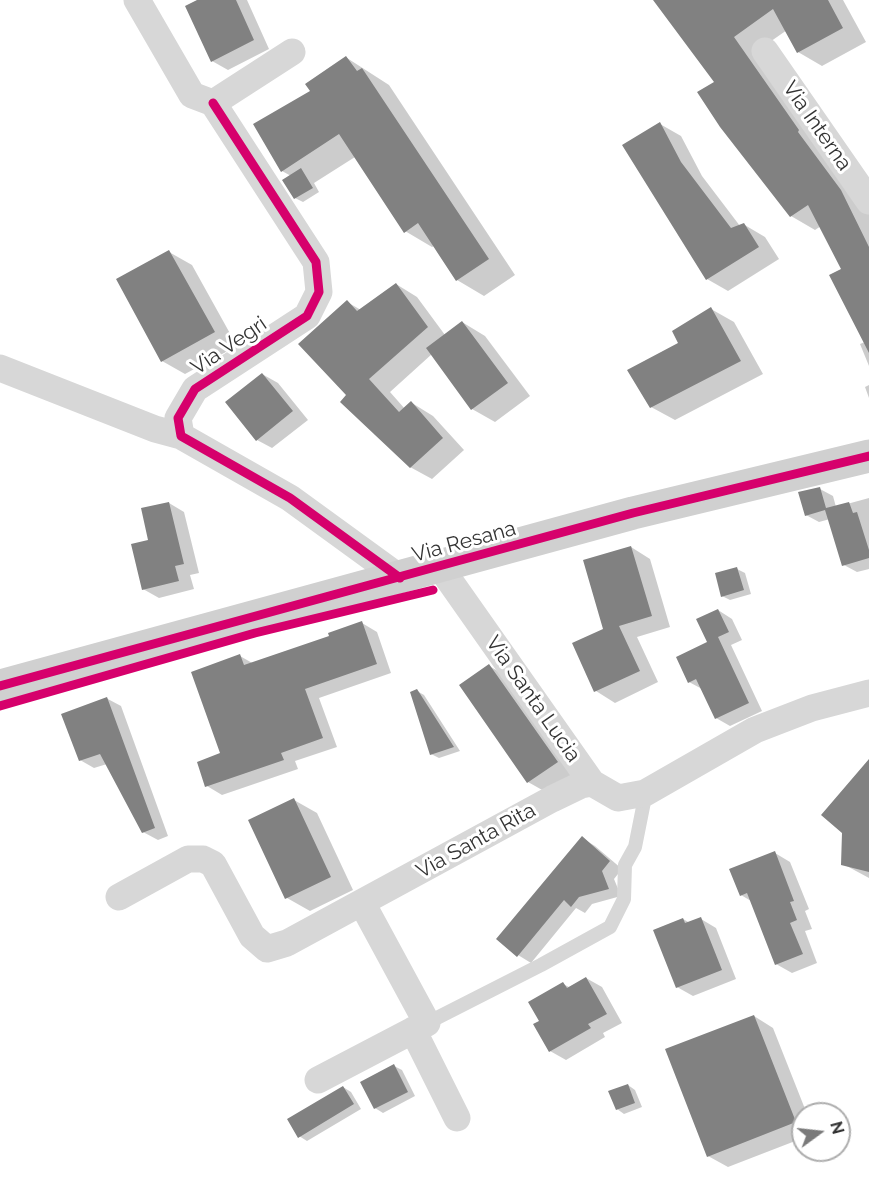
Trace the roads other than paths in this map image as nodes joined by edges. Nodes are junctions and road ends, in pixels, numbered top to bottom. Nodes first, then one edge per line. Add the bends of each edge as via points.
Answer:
1 (137, 0) edge
2 (765, 51) dead end
3 (292, 52) dead end
4 (213, 103) junction
5 (869, 201) edge
6 (0, 368) edge
7 (181, 436) junction
8 (869, 456) edge
9 (440, 567) junction
10 (400, 578) junction
11 (0, 686) edge
12 (869, 693) edge
13 (592, 783) junction
14 (646, 792) junction
15 (119, 897) dead end
16 (362, 903) junction
17 (420, 1027) junction
18 (318, 1080) dead end
19 (457, 1118) dead end

1 - 4 street via 192,95
2 - 5 street, Via Interna
3 - 4 street
4 - 7 street, Via Vegri via 316,262 320,292 307,316 195,389 178,418
6 - 7 street
7 - 10 street via 290,498
8 - 9 street, Via Resana via 633,513
9 - 10 street, Via Resana
9 - 13 street, Via Santa Lucia
10 - 11 street, Via Resana
12 - 14 street, Via Santa Lucia via 812,708 755,730
13 - 14 street, Via Santa Lucia via 618,798
13 - 16 street, Via Santa Rita via 552,799
14 - 17 lane via 635,847 625,865 624,899 610,927
15 - 16 street, Via Santa Rita via 188,859 203,859 213,864 252,936 267,949 287,943
16 - 17 street
17 - 18 street
17 - 19 street

